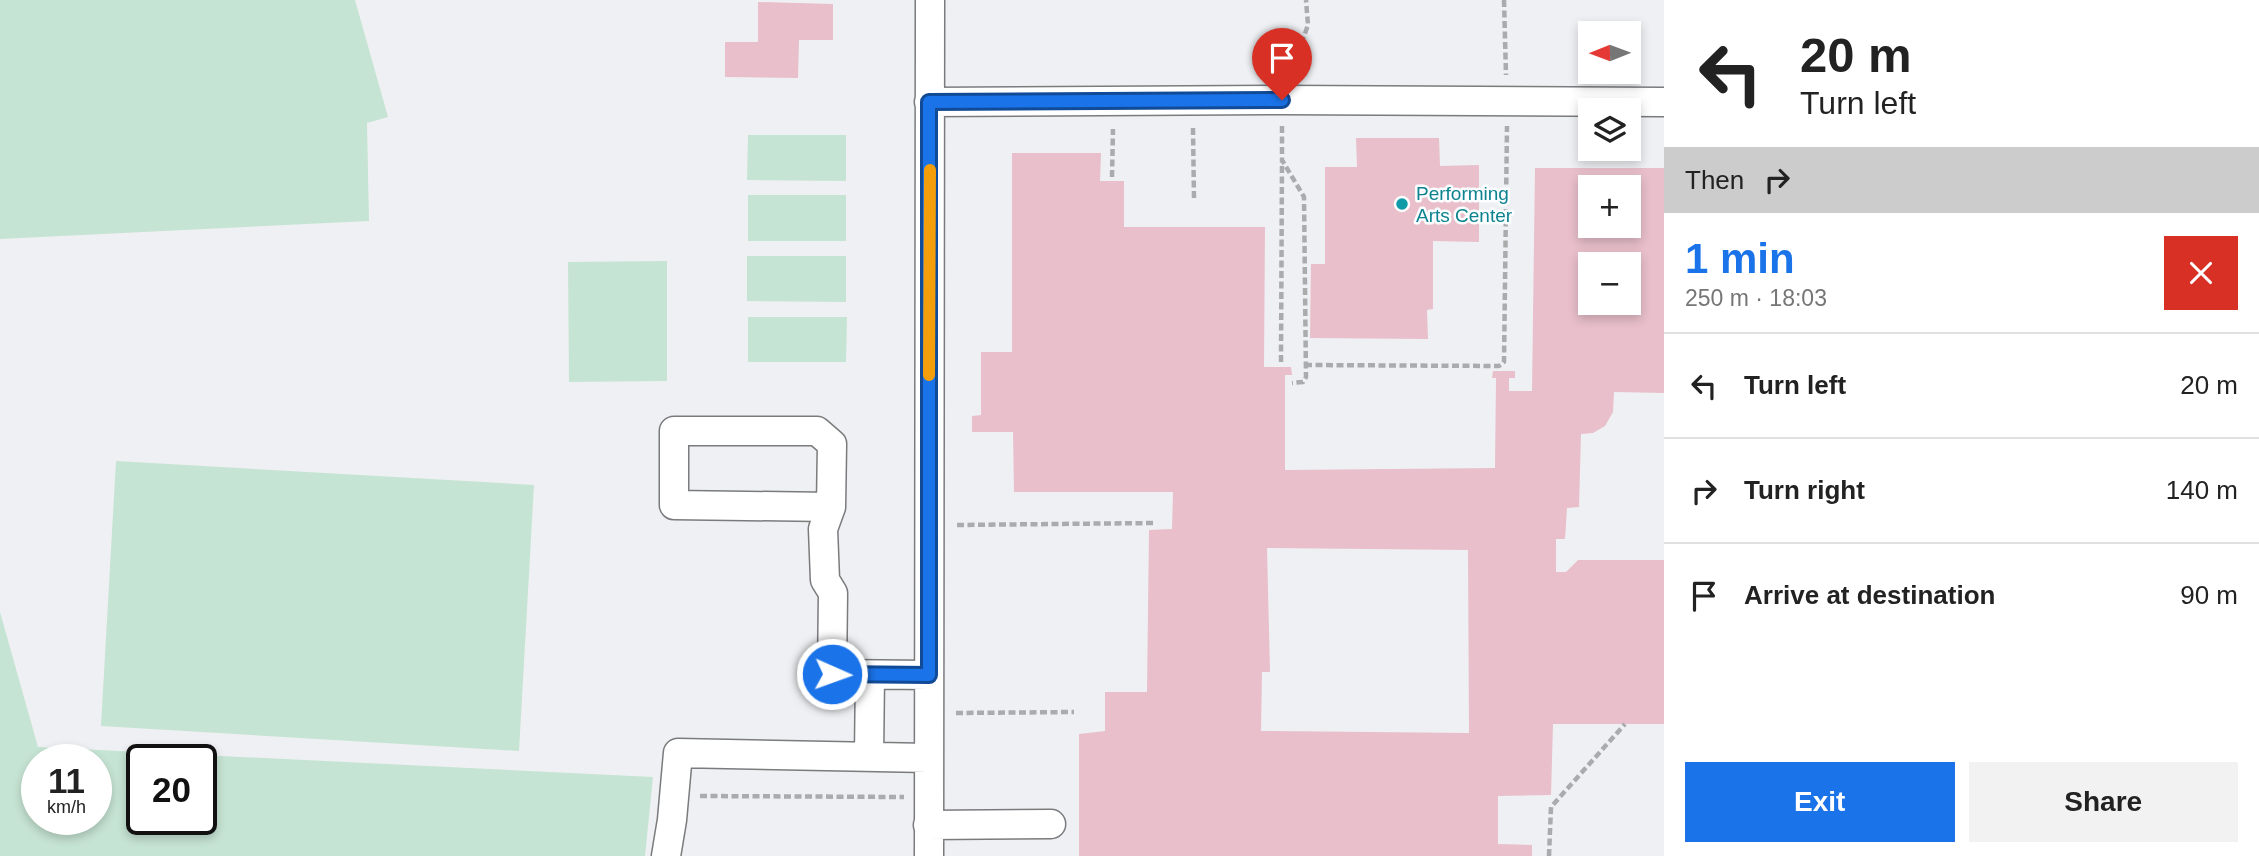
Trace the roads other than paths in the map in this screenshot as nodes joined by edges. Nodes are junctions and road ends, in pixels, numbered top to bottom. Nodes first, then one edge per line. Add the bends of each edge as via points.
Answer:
1 (930, 0) edge
2 (929, 102) junction
3 (1664, 102) edge
4 (831, 507) junction
5 (870, 675) junction
6 (929, 675) junction
7 (869, 756) junction
8 (928, 758) junction
9 (928, 812) junction
10 (1051, 824) dead end
11 (666, 856) edge
12 (929, 856) edge

1 - 2 street
2 - 3 street via 1507,112
2 - 6 street
4 - 4 street via 832,444 817,431 674,431 674,505
4 - 5 street via 823,529 825,580 833,593 832,674
5 - 6 street
5 - 7 street
6 - 8 street
7 - 8 street
7 - 11 street via 678,753
8 - 9 street
9 - 10 street
9 - 12 street

